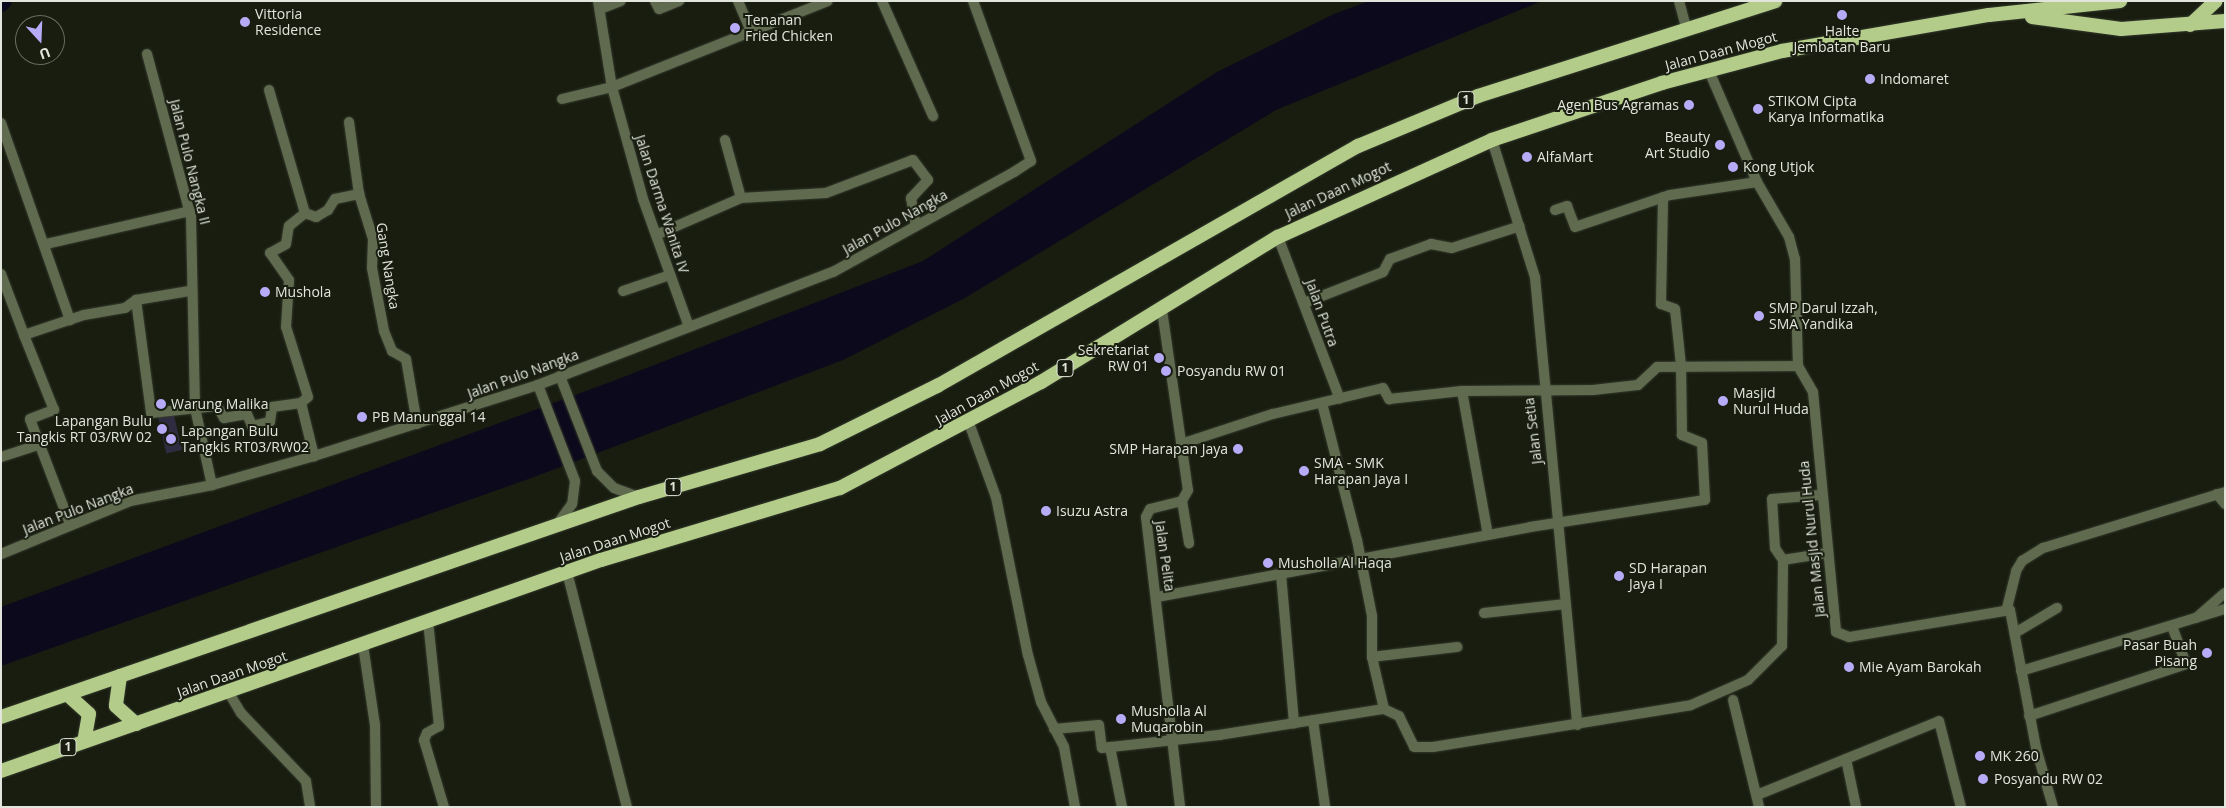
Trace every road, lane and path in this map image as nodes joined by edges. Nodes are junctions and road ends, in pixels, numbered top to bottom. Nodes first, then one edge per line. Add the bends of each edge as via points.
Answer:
1 (621, 1) edge
2 (655, 1) edge
3 (679, 1) edge
4 (738, 1) edge
5 (828, 1) edge
6 (882, 1) edge
7 (973, 1) edge
8 (1679, 1) edge
9 (1775, 1) edge
10 (2120, 1) edge
11 (2216, 1) edge
12 (599, 5) edge
13 (1989, 14) junction
14 (2225, 21) edge
15 (2190, 25) junction
16 (1686, 27) junction
17 (750, 31) junction
18 (147, 54) dead end
19 (1708, 71) junction
20 (612, 87) junction
21 (270, 90) dead end
22 (562, 99) dead end
23 (933, 116) dead end
24 (350, 122) dead end
25 (1, 123) edge
26 (726, 140) dead end
27 (1492, 140) junction
28 (1757, 182) junction
29 (359, 194) junction
30 (1663, 197) junction
31 (741, 198) junction
32 (190, 210) junction
33 (1555, 210) dead end
34 (305, 214) junction
35 (916, 226) junction
36 (1520, 226) junction
37 (656, 235) junction
38 (1278, 237) junction
39 (46, 244) junction
40 (670, 275) junction
41 (2, 279) edge
42 (189, 291) junction
43 (624, 291) dead end
44 (136, 300) junction
45 (1304, 303) junction
46 (1162, 310) junction
47 (70, 320) junction
48 (689, 327) junction
49 (24, 335) junction
50 (1681, 365) junction
51 (1798, 366) junction
52 (562, 381) junction
53 (538, 385) junction
54 (1542, 388) junction
55 (1462, 391) junction
56 (1340, 398) junction
57 (301, 403) junction
58 (1322, 403) junction
59 (195, 408) junction
60 (417, 424) junction
61 (969, 424) junction
62 (1181, 444) junction
63 (38, 445) junction
64 (314, 456) junction
65 (1, 457) edge
66 (212, 485) junction
67 (2221, 493) edge
68 (1820, 495) junction
69 (639, 497) junction
70 (1182, 501) junction
71 (2225, 504) edge
72 (1558, 523) junction
73 (70, 524) junction
74 (557, 526) junction
75 (1488, 535) junction
76 (1188, 543) dead end
77 (1827, 553) junction
78 (1, 554) edge
79 (1361, 559) junction
80 (1783, 560) junction
81 (567, 572) junction
82 (1280, 574) junction
83 (2225, 593) edge
84 (1156, 597) junction
85 (1566, 604) junction
86 (2006, 608) junction
87 (2057, 608) dead end
88 (2225, 609) edge
89 (1484, 613) dead end
90 (2195, 619) junction
91 (428, 621) junction
92 (2172, 626) junction
93 (2016, 633) junction
94 (363, 645) junction
95 (1457, 647) dead end
96 (1372, 657) junction
97 (2022, 671) junction
98 (120, 676) junction
99 (229, 693) junction
100 (68, 694) junction
101 (1733, 700) dead end
102 (1384, 709) junction
103 (2030, 716) junction
104 (1, 717) edge
105 (1313, 720) junction
106 (1294, 722) junction
107 (136, 724) junction
108 (1577, 725) junction
109 (1054, 729) junction
110 (84, 741) junction
111 (1174, 741) junction
112 (1110, 747) junction
113 (1846, 758) junction
114 (1, 771) edge
115 (1757, 795) junction
116 (310, 807) edge
117 (376, 807) edge
118 (444, 807) edge
119 (627, 807) edge
120 (1075, 807) edge
121 (1122, 807) edge
122 (1180, 807) edge
123 (1325, 807) edge
124 (1759, 807) edge
125 (1856, 807) edge
126 (1961, 807) edge
127 (2053, 807) edge

1 - 12 street
2 - 3 street via 659,9
4 - 17 street
5 - 17 street
6 - 23 street
7 - 35 street, Jalan Pulo Nangka via 1031,161
8 - 16 street
9 - 16 highway, Jalan Daan Mogot / 1
10 - 13 highway, Jalan Daan Mogot / 1
11 - 15 highway
12 - 20 street, Jalan Darma Wanita IV
13 - 15 highway via 2121,29
13 - 19 highway, Jalan Daan Mogot / 1 via 1782,51
14 - 15 highway
16 - 69 highway, Jalan Daan Mogot / 1 via 1419,118 1305,173 874,420 820,444
17 - 20 street
18 - 32 street, Jalan Pulo Nangka II
19 - 27 highway, Jalan Daan Mogot / 1
19 - 28 street, Jalan Masjid Nurul Huda
20 - 22 street
20 - 37 street, Jalan Darma Wanita IV
21 - 34 street
24 - 29 street
25 - 39 street
26 - 31 street
27 - 36 street, Jalan Setia
27 - 38 highway, Jalan Daan Mogot / 1
28 - 30 street
28 - 51 street, Jalan Masjid Nurul Huda via 1776,209 1795,259
29 - 34 street via 335,199 328,210 316,217
29 - 60 street, Gang Nangka via 373,239 372,268 384,331 392,351 406,359
30 - 33 street via 1574,227 1567,206
30 - 50 street via 1661,304 1675,310
31 - 35 street via 826,193 913,160 928,180 911,198
31 - 37 street
32 - 39 street
32 - 42 street, Jalan Pulo Nangka II via 195,244
34 - 57 street via 289,226 286,244 270,253 289,280 286,326 308,397
35 - 48 street, Jalan Pulo Nangka via 833,272
36 - 45 street via 1452,248 1432,244 1390,260 1383,272
36 - 54 street, Jalan Setia via 1535,278
37 - 40 street, Jalan Darma Wanita IV
38 - 45 street, Jalan Putra
38 - 46 highway, Jalan Daan Mogot / 1
39 - 47 street
40 - 43 street
40 - 48 street, Jalan Darma Wanita IV
41 - 49 street
42 - 44 street
42 - 59 street, Jalan Pulo Nangka II
44 - 47 street via 125,308
44 - 59 street via 151,413
45 - 56 street, Jalan Putra
46 - 61 highway, Jalan Daan Mogot / 1
46 - 62 street
47 - 49 street
48 - 52 street, Jalan Pulo Nangka
49 - 63 street via 54,410 30,419
50 - 51 street
50 - 54 street via 1657,366 1638,385 1593,390
50 - 72 street via 1682,435 1702,443 1705,500
51 - 68 street, Jalan Masjid Nurul Huda via 1813,392
52 - 53 street, Jalan Pulo Nangka
52 - 69 street via 597,471 614,488
53 - 60 street, Jalan Pulo Nangka
53 - 74 street via 574,481 572,504
54 - 55 street
54 - 72 street, Jalan Setia
55 - 56 street via 1389,400 1383,388
55 - 75 street
56 - 58 street
57 - 59 street via 272,407 270,422 252,426 247,414 224,418 217,406
57 - 64 street
58 - 62 street
58 - 79 street
59 - 66 street, Jalan Pulo Nangka II
60 - 64 street, Jalan Pulo Nangka
61 - 81 highway, Jalan Daan Mogot / 1 via 840,488
61 - 109 street via 996,496 1028,655
62 - 70 street via 1188,490
63 - 65 street
63 - 73 street
64 - 66 street, Jalan Pulo Nangka
66 - 73 street, Jalan Pulo Nangka via 130,501
67 - 71 street
67 - 86 street via 2043,548 2022,561
68 - 77 street, Jalan Masjid Nurul Huda
68 - 80 street via 1772,499 1775,548
69 - 74 highway, Jalan Daan Mogot / 1
70 - 76 street
70 - 84 street, Jalan Pelita via 1146,514
72 - 75 street
72 - 85 street, Jalan Setia
73 - 78 street, Jalan Pulo Nangka
74 - 98 highway, Jalan Daan Mogot / 1
75 - 79 street
77 - 80 street
77 - 86 street, Jalan Masjid Nurul Huda via 1840,635
79 - 82 street
79 - 96 street via 1372,616
80 - 108 street via 1784,641 1748,680 1692,705
81 - 91 highway, Jalan Daan Mogot / 1
81 - 119 street
82 - 84 street
82 - 106 street
83 - 90 street
84 - 111 street, Jalan Pelita
85 - 89 street
85 - 108 street, Jalan Setia
86 - 93 street
87 - 93 street
88 - 90 street
90 - 92 street
91 - 94 highway, Jalan Daan Mogot / 1
91 - 118 street via 439,726 427,733 424,740
92 - 97 street
92 - 103 street via 2186,664
93 - 97 street
94 - 99 highway, Jalan Daan Mogot / 1
94 - 117 street via 375,724
95 - 96 street
96 - 102 street
97 - 103 street
98 - 100 highway, Jalan Daan Mogot / 1
98 - 107 highway via 116,706
99 - 107 highway, Jalan Daan Mogot / 1
99 - 116 street via 241,713 306,781
100 - 104 highway, Jalan Daan Mogot / 1
100 - 110 highway via 89,714
101 - 115 street
102 - 105 street
102 - 108 street via 1399,716 1414,747
103 - 127 street
105 - 106 street
105 - 123 street
106 - 111 street
107 - 110 highway, Jalan Daan Mogot / 1
109 - 112 street via 1099,725 1102,748
109 - 120 street via 1064,747
110 - 114 highway, Jalan Daan Mogot / 1
111 - 112 street
111 - 122 street, Jalan Pelita
112 - 121 street
113 - 115 street
113 - 125 street
113 - 126 street via 1939,721
115 - 124 street

